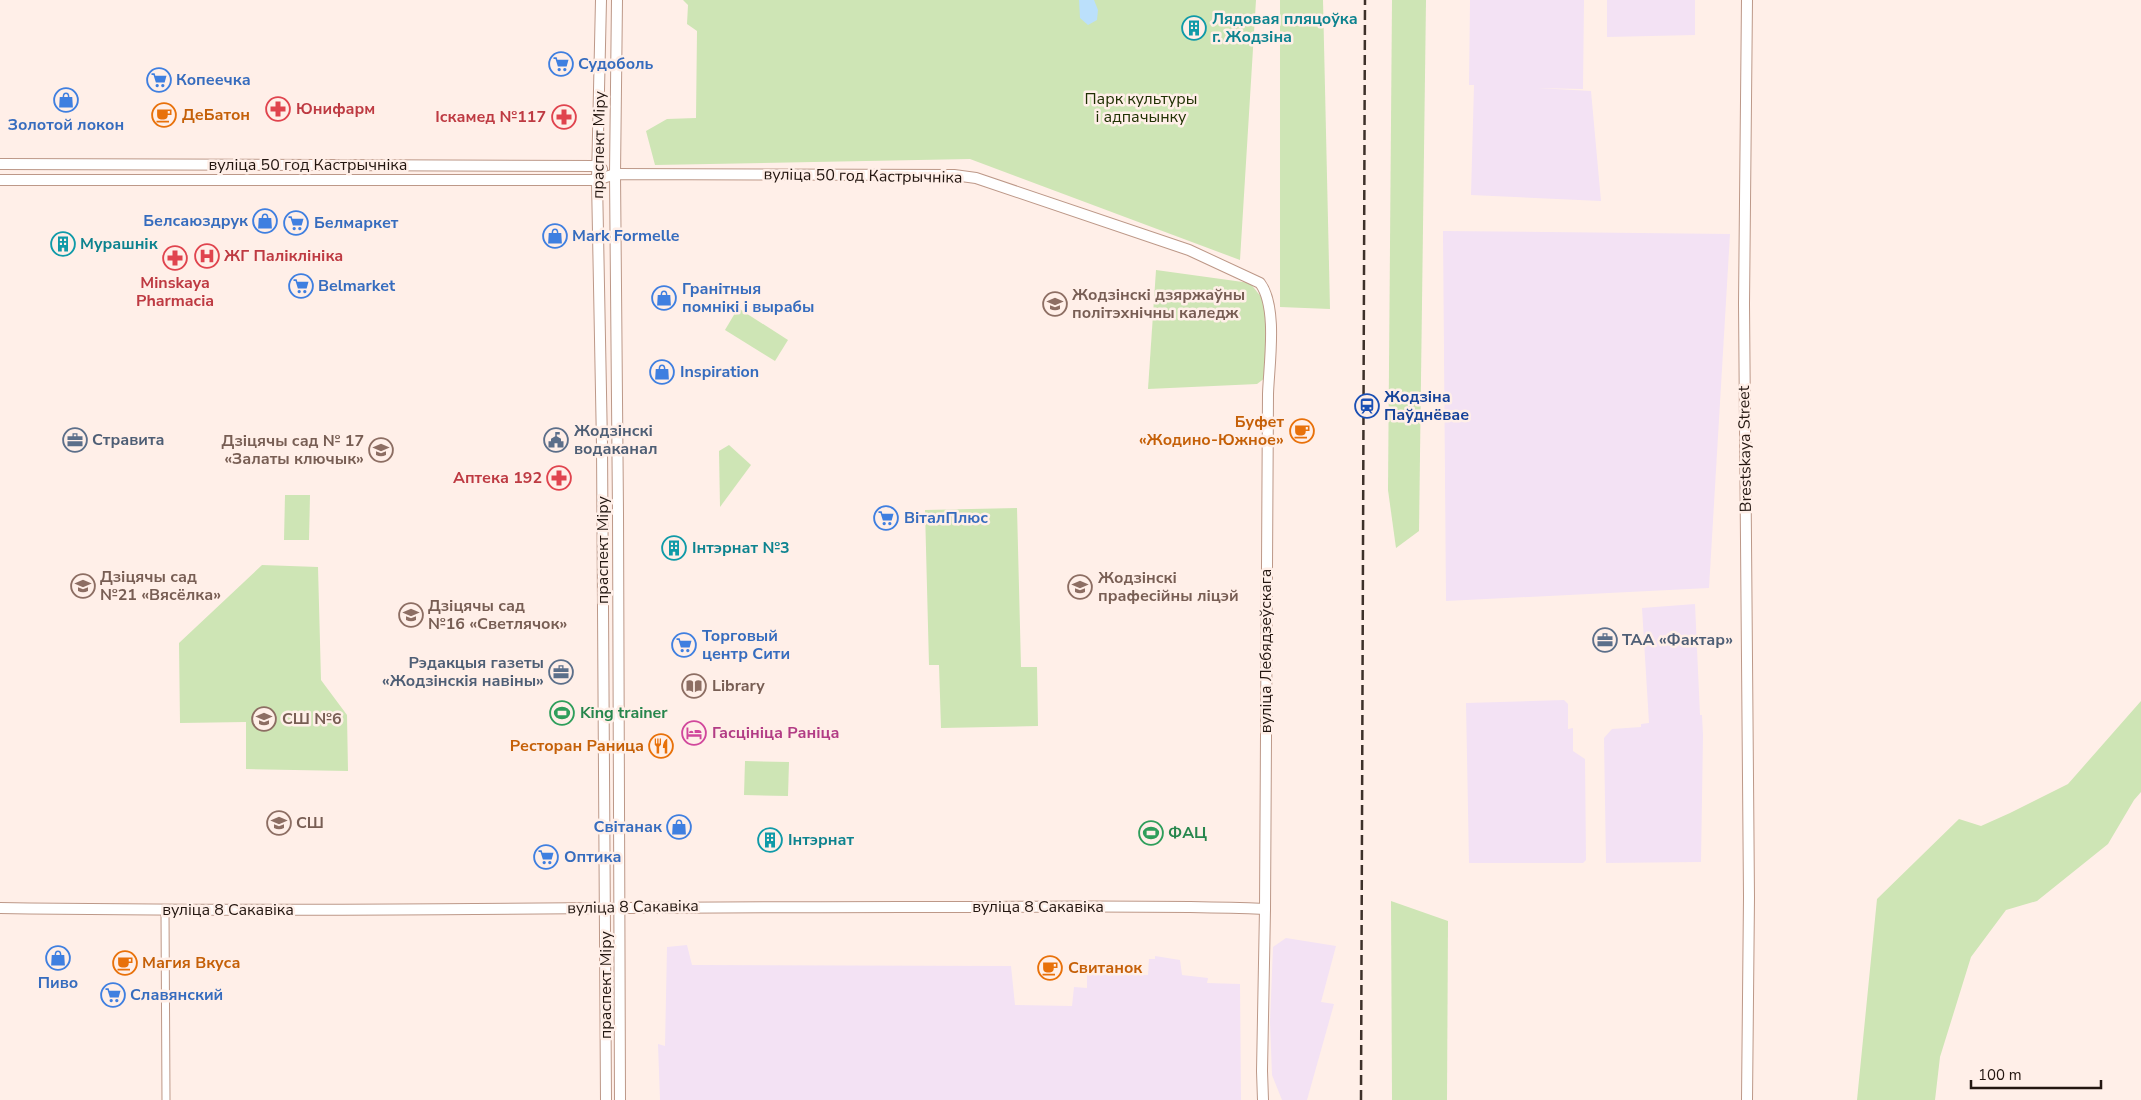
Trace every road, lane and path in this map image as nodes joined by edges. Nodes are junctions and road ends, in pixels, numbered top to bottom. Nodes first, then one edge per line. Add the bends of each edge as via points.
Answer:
1 (601, 0) edge
2 (617, 0) edge
3 (1747, 0) edge
4 (0, 164) edge
5 (597, 166) junction
6 (615, 174) junction
7 (0, 180) edge
8 (598, 180) junction
9 (1189, 250) joint
10 (602, 467) junction
11 (616, 467) junction
12 (604, 688) junction
13 (618, 688) junction
14 (605, 907) junction
15 (619, 907) junction
16 (0, 908) edge
17 (1265, 909) junction
18 (165, 910) junction
19 (166, 1100) edge
20 (606, 1100) edge
21 (620, 1100) edge
22 (1264, 1100) edge
23 (1747, 1100) edge

1 - 5 main road, праспект Міру
2 - 6 main road, праспект Міру
3 - 23 main road, Brestskaya Street via 1744,304 1749,897
4 - 5 main road, вуліца 50 год Кастрычніка
5 - 6 main road, вуліца 50 год Кастрычніка
5 - 8 main road, праспект Міру
6 - 8 main road, вуліца 50 год Кастрычніка
6 - 9 main road, вуліца 50 год Кастрычніка via 954,175 976,178
6 - 11 main road, праспект Міру
7 - 8 main road, вуліца 50 год Кастрычніка
8 - 10 main road, праспект Міру
9 - 17 main road, вуліца Лебядзеўскага via 1260,283 1269,300
10 - 11 main road
10 - 12 main road, праспект Міру
11 - 13 main road, праспект Міру
12 - 13 main road
12 - 14 main road, праспект Міру
13 - 15 main road, праспект Міру
14 - 15 main road, вуліца 8 Сакавіка
14 - 18 main road, вуліца 8 Сакавіка
14 - 20 main road, праспект Міру
15 - 17 main road, вуліца 8 Сакавіка
15 - 21 main road, праспект Міру
16 - 18 main road, вуліца 8 Сакавіка
17 - 22 main road, вуліца Лебядзеўскага
18 - 19 street

